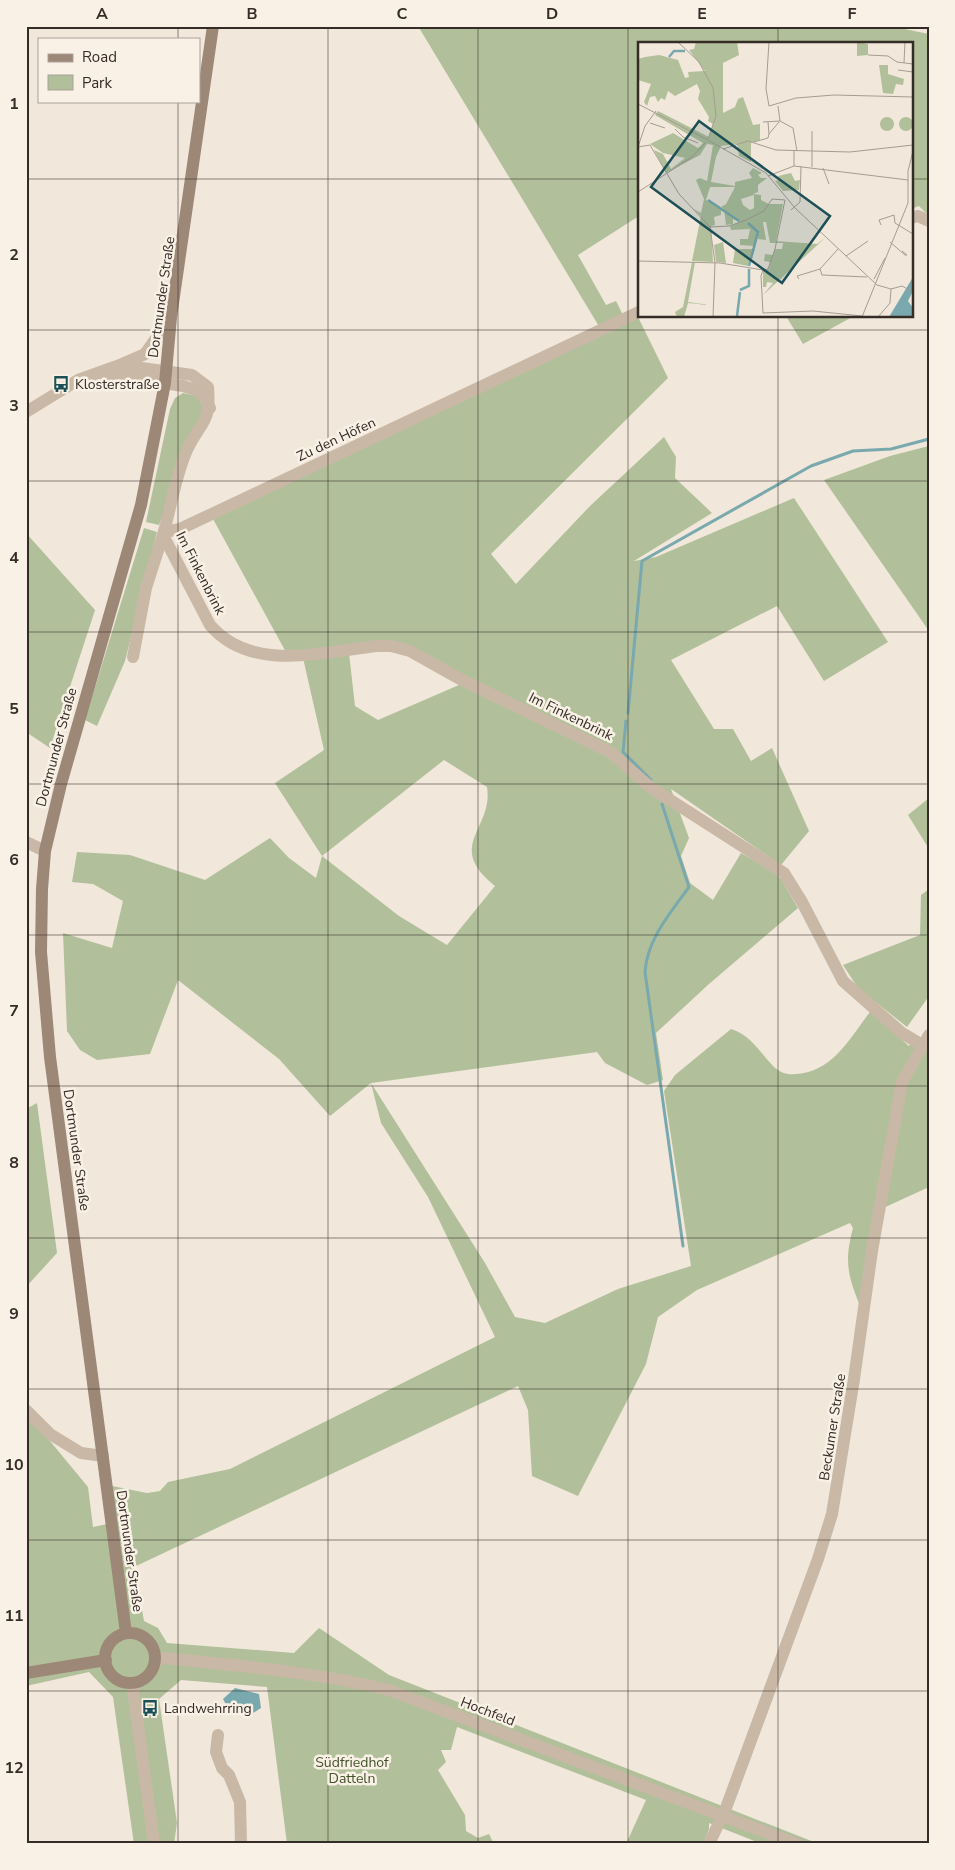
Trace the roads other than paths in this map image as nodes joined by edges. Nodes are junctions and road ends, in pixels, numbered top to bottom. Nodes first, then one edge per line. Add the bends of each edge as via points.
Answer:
1 (214, 26) edge
2 (912, 218) edge
3 (929, 221) edge
4 (638, 312) edge
5 (171, 317) junction
6 (120, 365) junction
7 (101, 373) junction
8 (165, 378) junction
9 (26, 412) edge
10 (164, 534) junction
11 (132, 657) dead end
12 (26, 842) edge
13 (45, 852) junction
14 (925, 1040) edge
15 (26, 1410) edge
16 (103, 1456) junction
17 (126, 1633) junction
18 (106, 1660) junction
19 (155, 1661) junction
20 (26, 1673) edge
21 (132, 1682) junction
22 (218, 1735) dead end
23 (723, 1816) junction
24 (154, 1844) edge
25 (241, 1844) edge
26 (709, 1844) edge
27 (798, 1844) edge

1 - 5 main road, Dortmunder Straße
2 - 3 street via 918,216
4 - 10 street, Zu den Höfen
5 - 6 street via 145,354
5 - 8 main road, Dortmunder Straße
6 - 7 street
6 - 8 street
7 - 8 street
7 - 9 street via 78,380
8 - 10 street via 192,375 208,387 210,408 187,450
8 - 13 main road, Dortmunder Straße via 136,525 70,748
10 - 11 street via 148,581
10 - 14 street, Im Finkenbrink via 210,625 240,649 289,656 377,646 399,647 610,752 650,787 784,873 843,981 902,1033
12 - 13 street
13 - 16 main road, Dortmunder Straße via 41,952 47,1033
14 - 23 street, Beckumer Straße via 902,1082 832,1514
15 - 16 street via 50,1434 81,1453
16 - 17 main road, Dortmunder Straße
17 - 18 main road via 108,1646
17 - 19 main road via 148,1640 155,1653
18 - 20 main road
18 - 21 main road via 108,1668 118,1679
19 - 21 main road via 147,1676
19 - 23 street, Hochfeld via 165,1658 273,1669 389,1690
21 - 24 street
22 - 25 street via 216,1752 240,1802
23 - 26 street, Beckumer Straße
23 - 27 street, Hochfeld

